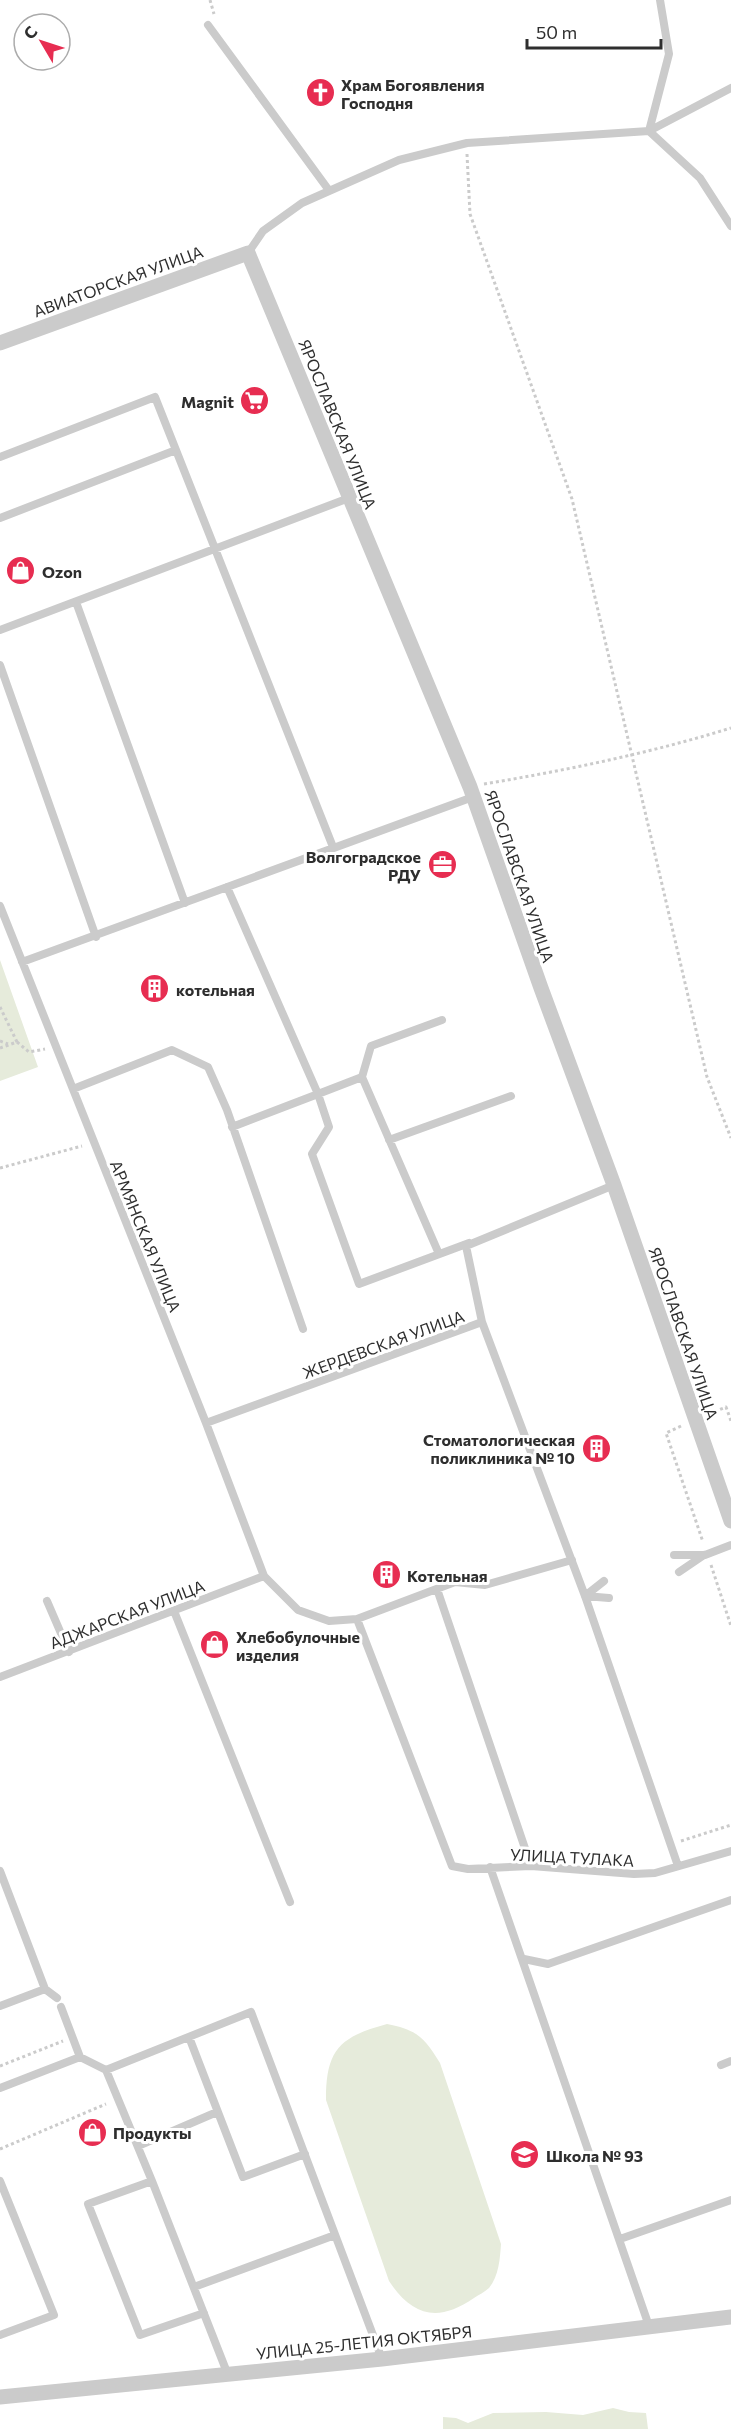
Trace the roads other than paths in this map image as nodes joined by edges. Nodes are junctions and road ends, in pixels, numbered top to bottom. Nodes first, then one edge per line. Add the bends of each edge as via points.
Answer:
1 (660, 0) edge
2 (208, 25) dead end
3 (731, 88) edge
4 (649, 130) junction
5 (328, 189) junction
6 (731, 226) edge
7 (248, 253) junction
8 (0, 343) edge
9 (176, 450) junction
10 (0, 457) edge
11 (349, 498) junction
12 (0, 518) edge
13 (214, 549) junction
14 (76, 602) junction
15 (0, 630) edge
16 (0, 665) edge
17 (471, 792) junction
18 (333, 847) junction
19 (227, 887) junction
20 (186, 903) junction
21 (0, 906) edge
22 (96, 937) junction
23 (22, 962) junction
24 (442, 1020) dead end
25 (362, 1077) junction
26 (73, 1089) junction
27 (318, 1094) junction
28 (511, 1095) dead end
29 (232, 1127) junction
30 (389, 1140) junction
31 (614, 1185) junction
32 (470, 1242) junction
33 (439, 1254) junction
34 (482, 1322) junction
35 (303, 1329) dead end
36 (206, 1423) junction
37 (731, 1521) edge
38 (731, 1545) edge
39 (706, 1554) junction
40 (674, 1555) dead end
41 (572, 1560) junction
42 (679, 1572) dead end
43 (264, 1576) junction
44 (604, 1581) dead end
45 (437, 1589) junction
46 (585, 1596) junction
47 (609, 1598) dead end
48 (47, 1601) dead end
49 (174, 1611) junction
50 (357, 1619) junction
51 (69, 1652) junction
52 (0, 1677) edge
53 (731, 1851) edge
54 (531, 1866) junction
55 (678, 1866) junction
56 (490, 1867) junction
57 (0, 1871) edge
58 (731, 1900) edge
59 (290, 1902) dead end
60 (524, 1959) junction
61 (45, 1989) junction
62 (57, 1998) dead end
63 (0, 2006) edge
64 (61, 2007) dead end
65 (189, 2037) junction
66 (80, 2057) junction
67 (731, 2061) edge
68 (721, 2065) dead end
69 (106, 2070) junction
70 (0, 2088) edge
71 (218, 2112) junction
72 (138, 2146) junction
73 (305, 2154) junction
74 (0, 2181) edge
75 (152, 2181) junction
76 (731, 2200) edge
77 (335, 2235) junction
78 (620, 2239) junction
79 (194, 2287) junction
80 (204, 2313) junction
81 (731, 2317) edge
82 (649, 2326) junction
83 (0, 2335) edge
84 (382, 2359) junction
85 (228, 2375) junction
86 (0, 2397) edge

1 - 4 lane via 669,54
2 - 5 lane
3 - 4 lane
4 - 5 lane via 467,143 399,160
4 - 6 lane via 700,178
5 - 7 lane via 263,231
7 - 8 street, АВИАТОРСКАЯ УЛИЦА
7 - 11 street, ЯРОСЛАВСКАЯ УЛИЦА
9 - 10 lane via 155,397
9 - 12 lane
9 - 13 lane
11 - 13 lane
11 - 17 street, ЯРОСЛАВСКАЯ УЛИЦА
13 - 14 lane
13 - 18 lane
14 - 15 lane
14 - 20 lane
16 - 22 lane
17 - 18 lane
17 - 31 street, ЯРОСЛАВСКАЯ УЛИЦА
18 - 19 lane
19 - 20 lane
19 - 27 lane
20 - 22 lane
21 - 23 lane, АРМЯНСКАЯ УЛИЦА
22 - 23 lane
23 - 26 lane, АРМЯНСКАЯ УЛИЦА
24 - 25 lane via 371,1046
25 - 27 lane
25 - 30 lane
26 - 29 lane via 172,1050 208,1067
26 - 36 lane, АРМЯНСКАЯ УЛИЦА
27 - 29 lane
27 - 33 lane via 329,1128 312,1154 358,1284
28 - 30 lane
29 - 35 lane
30 - 33 lane
31 - 32 lane
31 - 37 street, ЯРОСЛАВСКАЯ УЛИЦА
32 - 33 lane
32 - 34 lane, ЖЕРДЕВСКАЯ УЛИЦА via 466,1246
34 - 36 lane, ЖЕРДЕВСКАЯ УЛИЦА
34 - 41 lane
36 - 43 lane, АРМЯНСКАЯ УЛИЦА
38 - 39 lane
39 - 40 lane
39 - 42 lane
41 - 45 lane via 485,1585 455,1582
41 - 46 lane
43 - 49 lane, АДЖАРСКАЯ УЛИЦА
43 - 50 lane via 298,1610 329,1621
44 - 46 lane
45 - 50 lane
45 - 54 lane
46 - 47 lane
46 - 55 lane
48 - 51 lane
49 - 51 lane, АДЖАРСКАЯ УЛИЦА
49 - 59 lane
50 - 56 lane, УЛИЦА ТУЛАКА via 448,1860 456,1868
51 - 52 lane, АДЖАРСКАЯ УЛИЦА
53 - 55 lane, УЛИЦА ТУЛАКА
54 - 55 lane, УЛИЦА ТУЛАКА via 634,1874
54 - 56 lane, УЛИЦА ТУЛАКА
56 - 60 lane
57 - 61 lane
58 - 60 lane via 548,1964
60 - 78 lane
61 - 62 lane
61 - 63 lane
64 - 66 lane
65 - 69 lane
65 - 71 lane
65 - 73 lane via 251,2012
66 - 69 lane
66 - 70 lane
67 - 68 lane
69 - 72 lane
71 - 72 lane
71 - 73 lane via 243,2177
72 - 75 lane
73 - 77 lane
74 - 83 lane via 54,2315
75 - 79 lane
75 - 80 lane via 88,2204 140,2335
76 - 78 lane
77 - 79 lane
77 - 84 lane
78 - 82 lane
79 - 80 lane
80 - 85 lane
81 - 82 street, УЛИЦА 25-ЛЕТИЯ ОКТЯБРЯ
82 - 84 street, УЛИЦА 25-ЛЕТИЯ ОКТЯБРЯ
84 - 85 street, УЛИЦА 25-ЛЕТИЯ ОКТЯБРЯ
85 - 86 street, УЛИЦА 25-ЛЕТИЯ ОКТЯБРЯ

